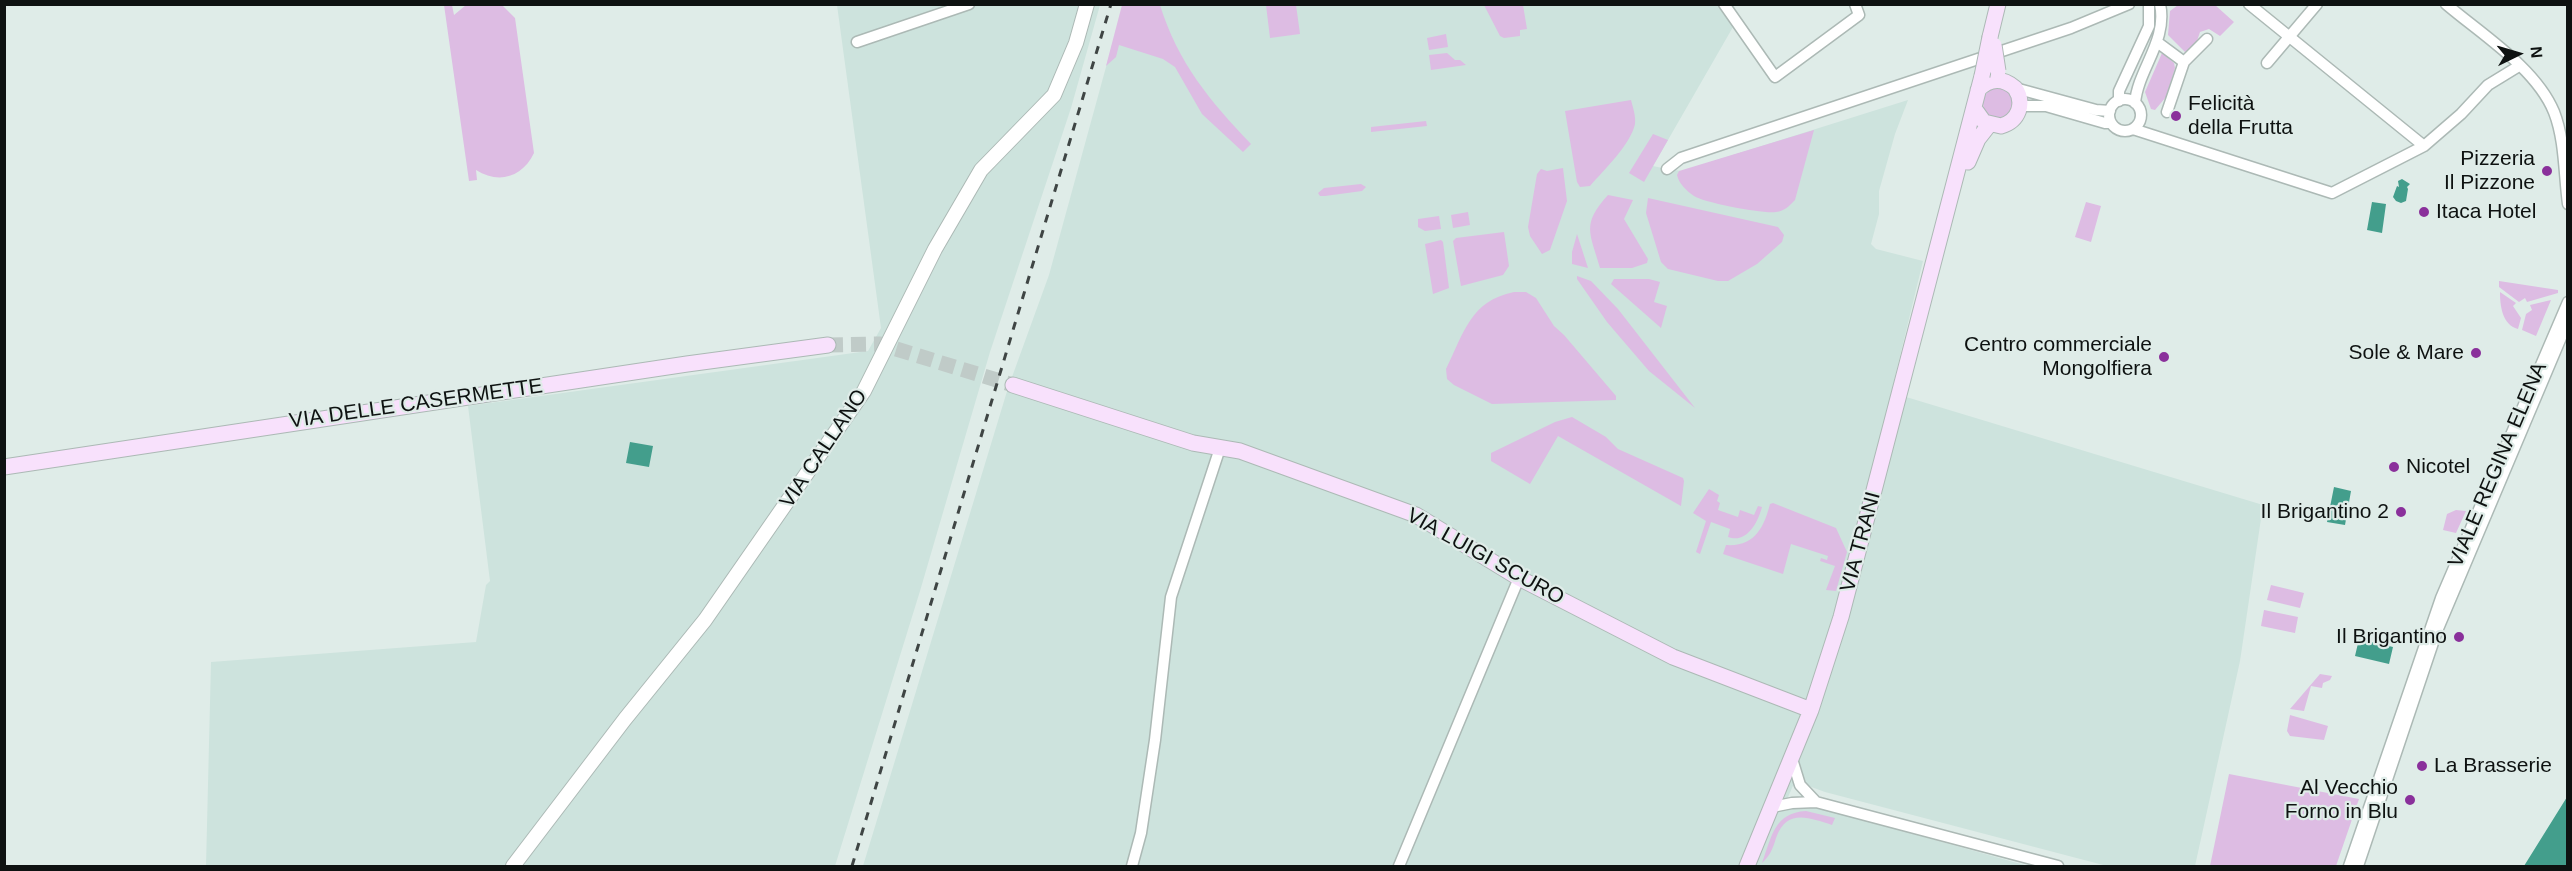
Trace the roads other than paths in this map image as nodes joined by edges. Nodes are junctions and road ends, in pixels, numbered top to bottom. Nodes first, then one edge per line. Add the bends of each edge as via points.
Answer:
1 (969, 4) edge
2 (1087, 4) edge
3 (1739, 4) edge
4 (1856, 4) edge
5 (1998, 4) edge
6 (2129, 4) edge
7 (2248, 4) edge
8 (2317, 4) edge
9 (2446, 4) edge
10 (1726, 8) edge
11 (2155, 9) edge
12 (1992, 32) junction
13 (2207, 39) dead end
14 (2289, 39) junction
15 (857, 42) dead end
16 (2157, 42) junction
17 (2184, 62) junction
18 (2267, 63) dead end
19 (2519, 66) junction
20 (2005, 80) junction
21 (1980, 83) junction
22 (2119, 101) junction
23 (2135, 103) junction
24 (2020, 106) junction
25 (1974, 108) junction
26 (2167, 112) dead end
27 (2111, 117) junction
28 (1989, 125) junction
29 (2133, 129) junction
30 (2424, 146) junction
31 (1667, 169) dead end
32 (2568, 204) edge
33 (1947, 208) junction
34 (2568, 302) edge
35 (2568, 321) edge
36 (828, 345) tunnel mouth
37 (1014, 385) tunnel mouth
38 (1220, 448) junction
39 (4, 467) edge
40 (1519, 578) junction
41 (2434, 630) junction
42 (1811, 710) junction
43 (1791, 755) junction
44 (2387, 769) junction
45 (1816, 802) junction
46 (1772, 807) junction
47 (2040, 864) edge
48 (513, 867) edge
49 (1132, 867) edge
50 (1399, 867) edge
51 (1746, 867) edge
52 (2058, 867) edge
53 (2349, 867) edge
54 (2358, 867) edge

1 - 15 street
2 - 48 street, VIA CALLANO via 1054,95 981,170 935,249 864,392 705,620
3 - 10 street
4 - 10 street via 1859,15 1775,76
5 - 12 main road, VIA TRANI
6 - 31 street via 2071,28 1681,158
7 - 14 street
8 - 14 street
9 - 19 street
11 - 16 street
11 - 22 street via 2119,91
12 - 20 main road, VIA TRANI, bridge
12 - 21 main road, VIA TRANI, bridge
13 - 17 street
14 - 18 street
14 - 30 street
16 - 17 street
16 - 23 street
17 - 26 street
19 - 30 street via 2488,85
19 - 32 street via 2541,88 2554,112 2561,138
20 - 21 main road
20 - 24 main road, VIA TRANI
20 - 27 street
21 - 25 main road, VIA TRANI
22 - 23 street
22 - 27 street
23 - 29 street via 2141,117
24 - 27 street via 2046,106 2105,123
24 - 28 main road via 2016,117 2007,124
25 - 28 main road
25 - 33 main road, VIA TRANI
27 - 29 street via 2123,131
28 - 33 main road, VIA TRANI via 1978,140
29 - 30 street via 2332,193
33 - 42 main road, VIA TRANI via 1844,606
34 - 41 street, VIALE REGINA ELENA via 2455,564
35 - 41 street, VIALE REGINA ELENA
36 - 39 main road, VIA DELLE CASERMETTE
37 - 38 main road, VIA LUIGI SCURO via 1193,444
38 - 40 main road, VIA LUIGI SCURO via 1240,451 1416,515
38 - 49 street via 1171,597 1155,740
40 - 42 main road, VIA LUIGI SCURO via 1673,657
40 - 50 street
41 - 44 street, VIALE REGINA ELENA
42 - 43 main road, VIA TRANI
43 - 45 street via 1800,785
43 - 46 main road, VIA TRANI
44 - 53 street, VIALE REGINA ELENA
44 - 54 street, VIALE REGINA ELENA
45 - 46 street
45 - 47 street
46 - 51 main road, VIA TRANI
47 - 52 street

